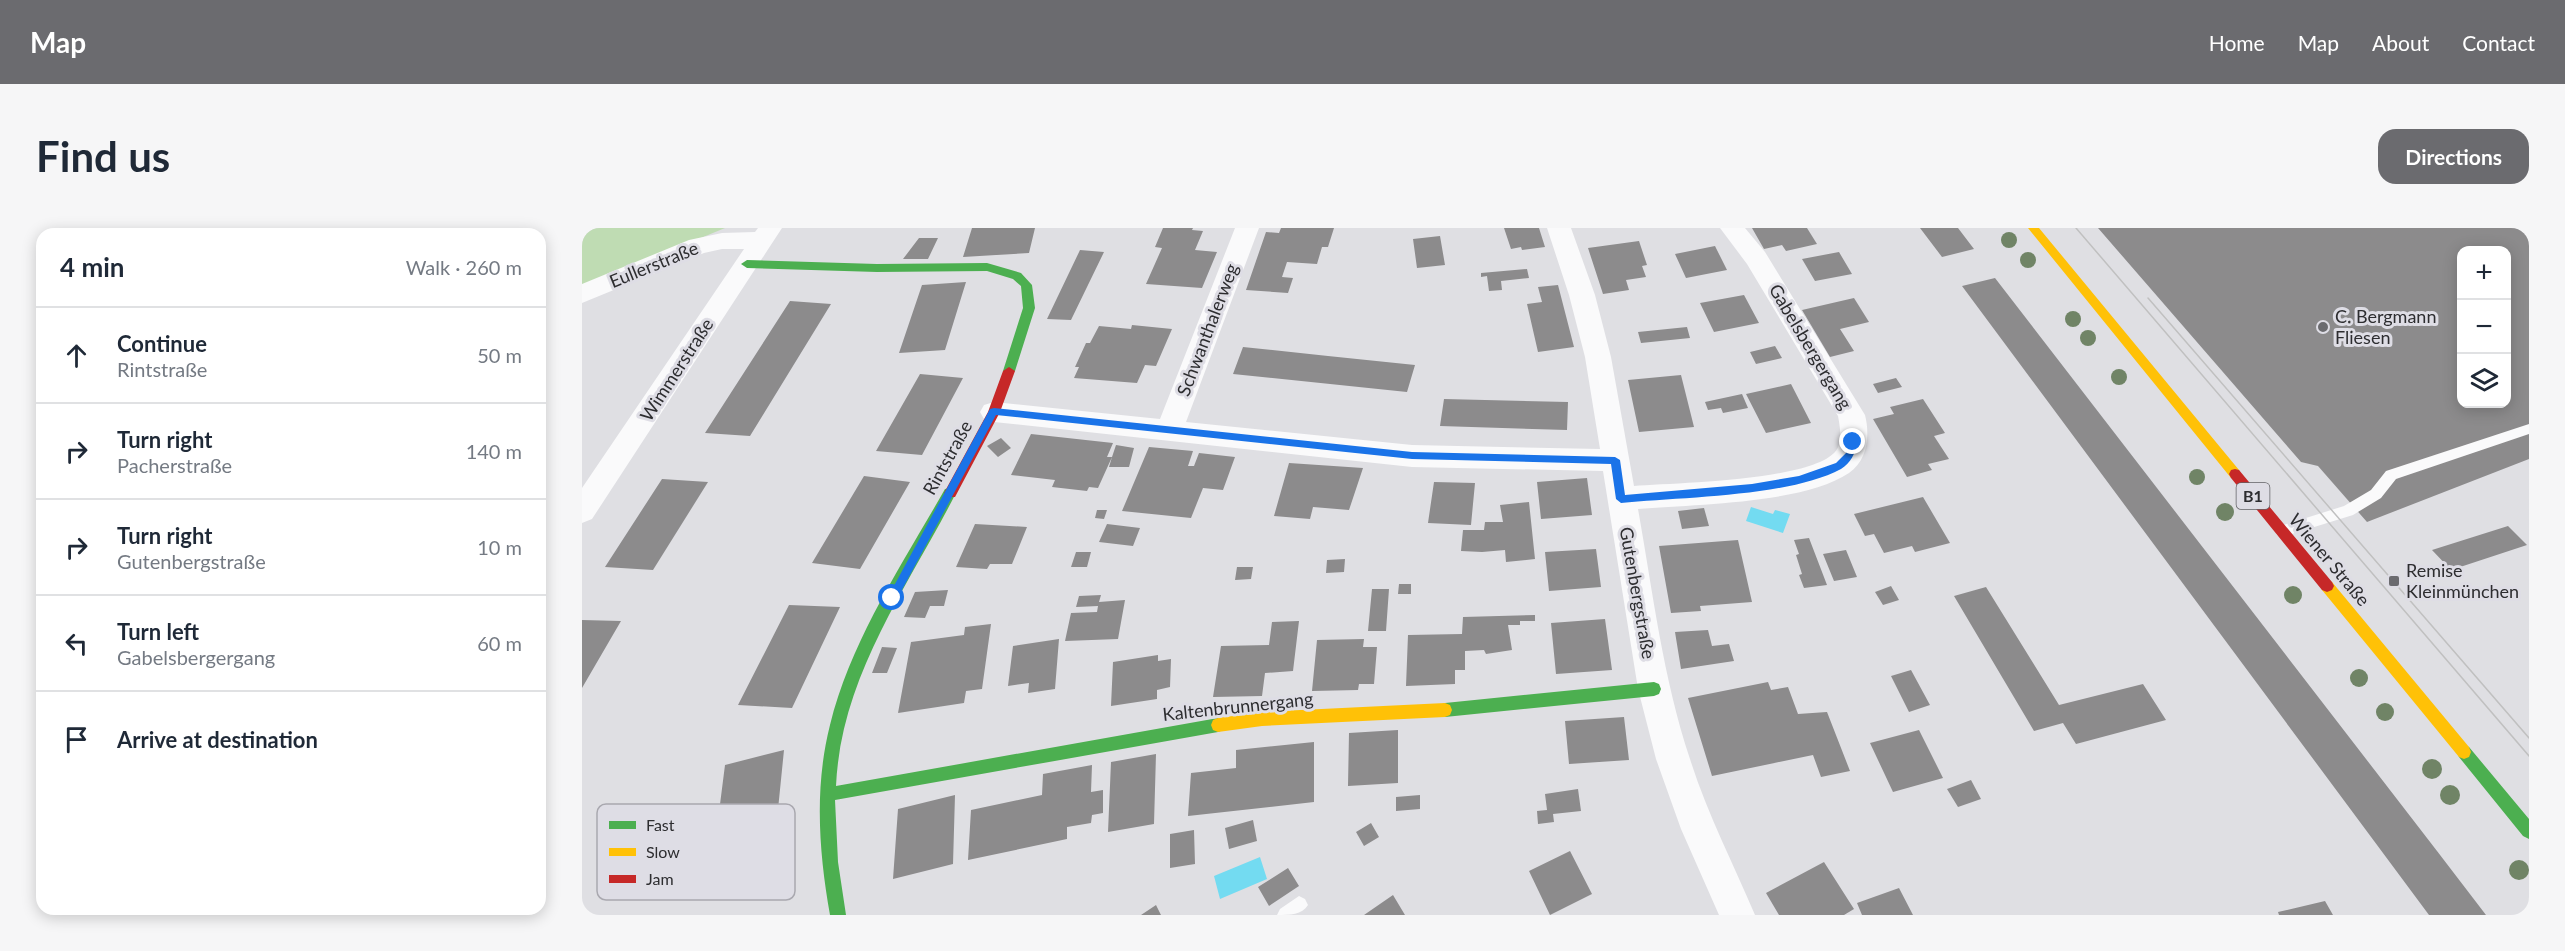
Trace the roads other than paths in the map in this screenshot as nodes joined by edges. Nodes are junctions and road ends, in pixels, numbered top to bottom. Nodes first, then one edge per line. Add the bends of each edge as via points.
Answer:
1 (1247, 228) edge
2 (1560, 228) edge
3 (1732, 228) edge
4 (2033, 228) edge
5 (766, 234) edge
6 (747, 264) junction
7 (582, 294) edge
8 (994, 412) junction
9 (2529, 429) edge
10 (1169, 431) junction
11 (1615, 460) junction
12 (1621, 499) junction
13 (582, 511) edge
14 (2282, 531) junction
15 (1654, 689) junction
16 (830, 794) junction
17 (2529, 831) edge
18 (838, 915) edge
19 (1737, 915) edge

1 - 10 street, Schwanthalerweg
2 - 11 street, Gutenbergstraße via 1594,341
3 - 12 street, Gabelsbergergang via 1756,258 1851,415 1855,429 1850,455 1839,466 1799,480
4 - 14 street, Wiener Straße / B1
5 - 6 street, Wimmerstraße
5 - 7 street, Eullerstraße via 698,246
6 - 8 street, Rintstraße via 987,267 1017,276 1026,285 1029,308
6 - 13 street, Wimmerstraße
8 - 10 street
8 - 16 street, Rintstraße via 865,647 848,686 832,754
9 - 14 lane via 2391,475 2376,494 2348,511
10 - 11 street via 1412,456
11 - 12 street, Gutenbergstraße
12 - 15 street, Gutenbergstraße
14 - 17 street, Wiener Straße / B1
15 - 16 street, Kaltenbrunnergang via 1445,710 1262,719 1191,728
15 - 19 street, Gutenbergstraße via 1698,829
16 - 18 street, Rintstraße via 833,897

